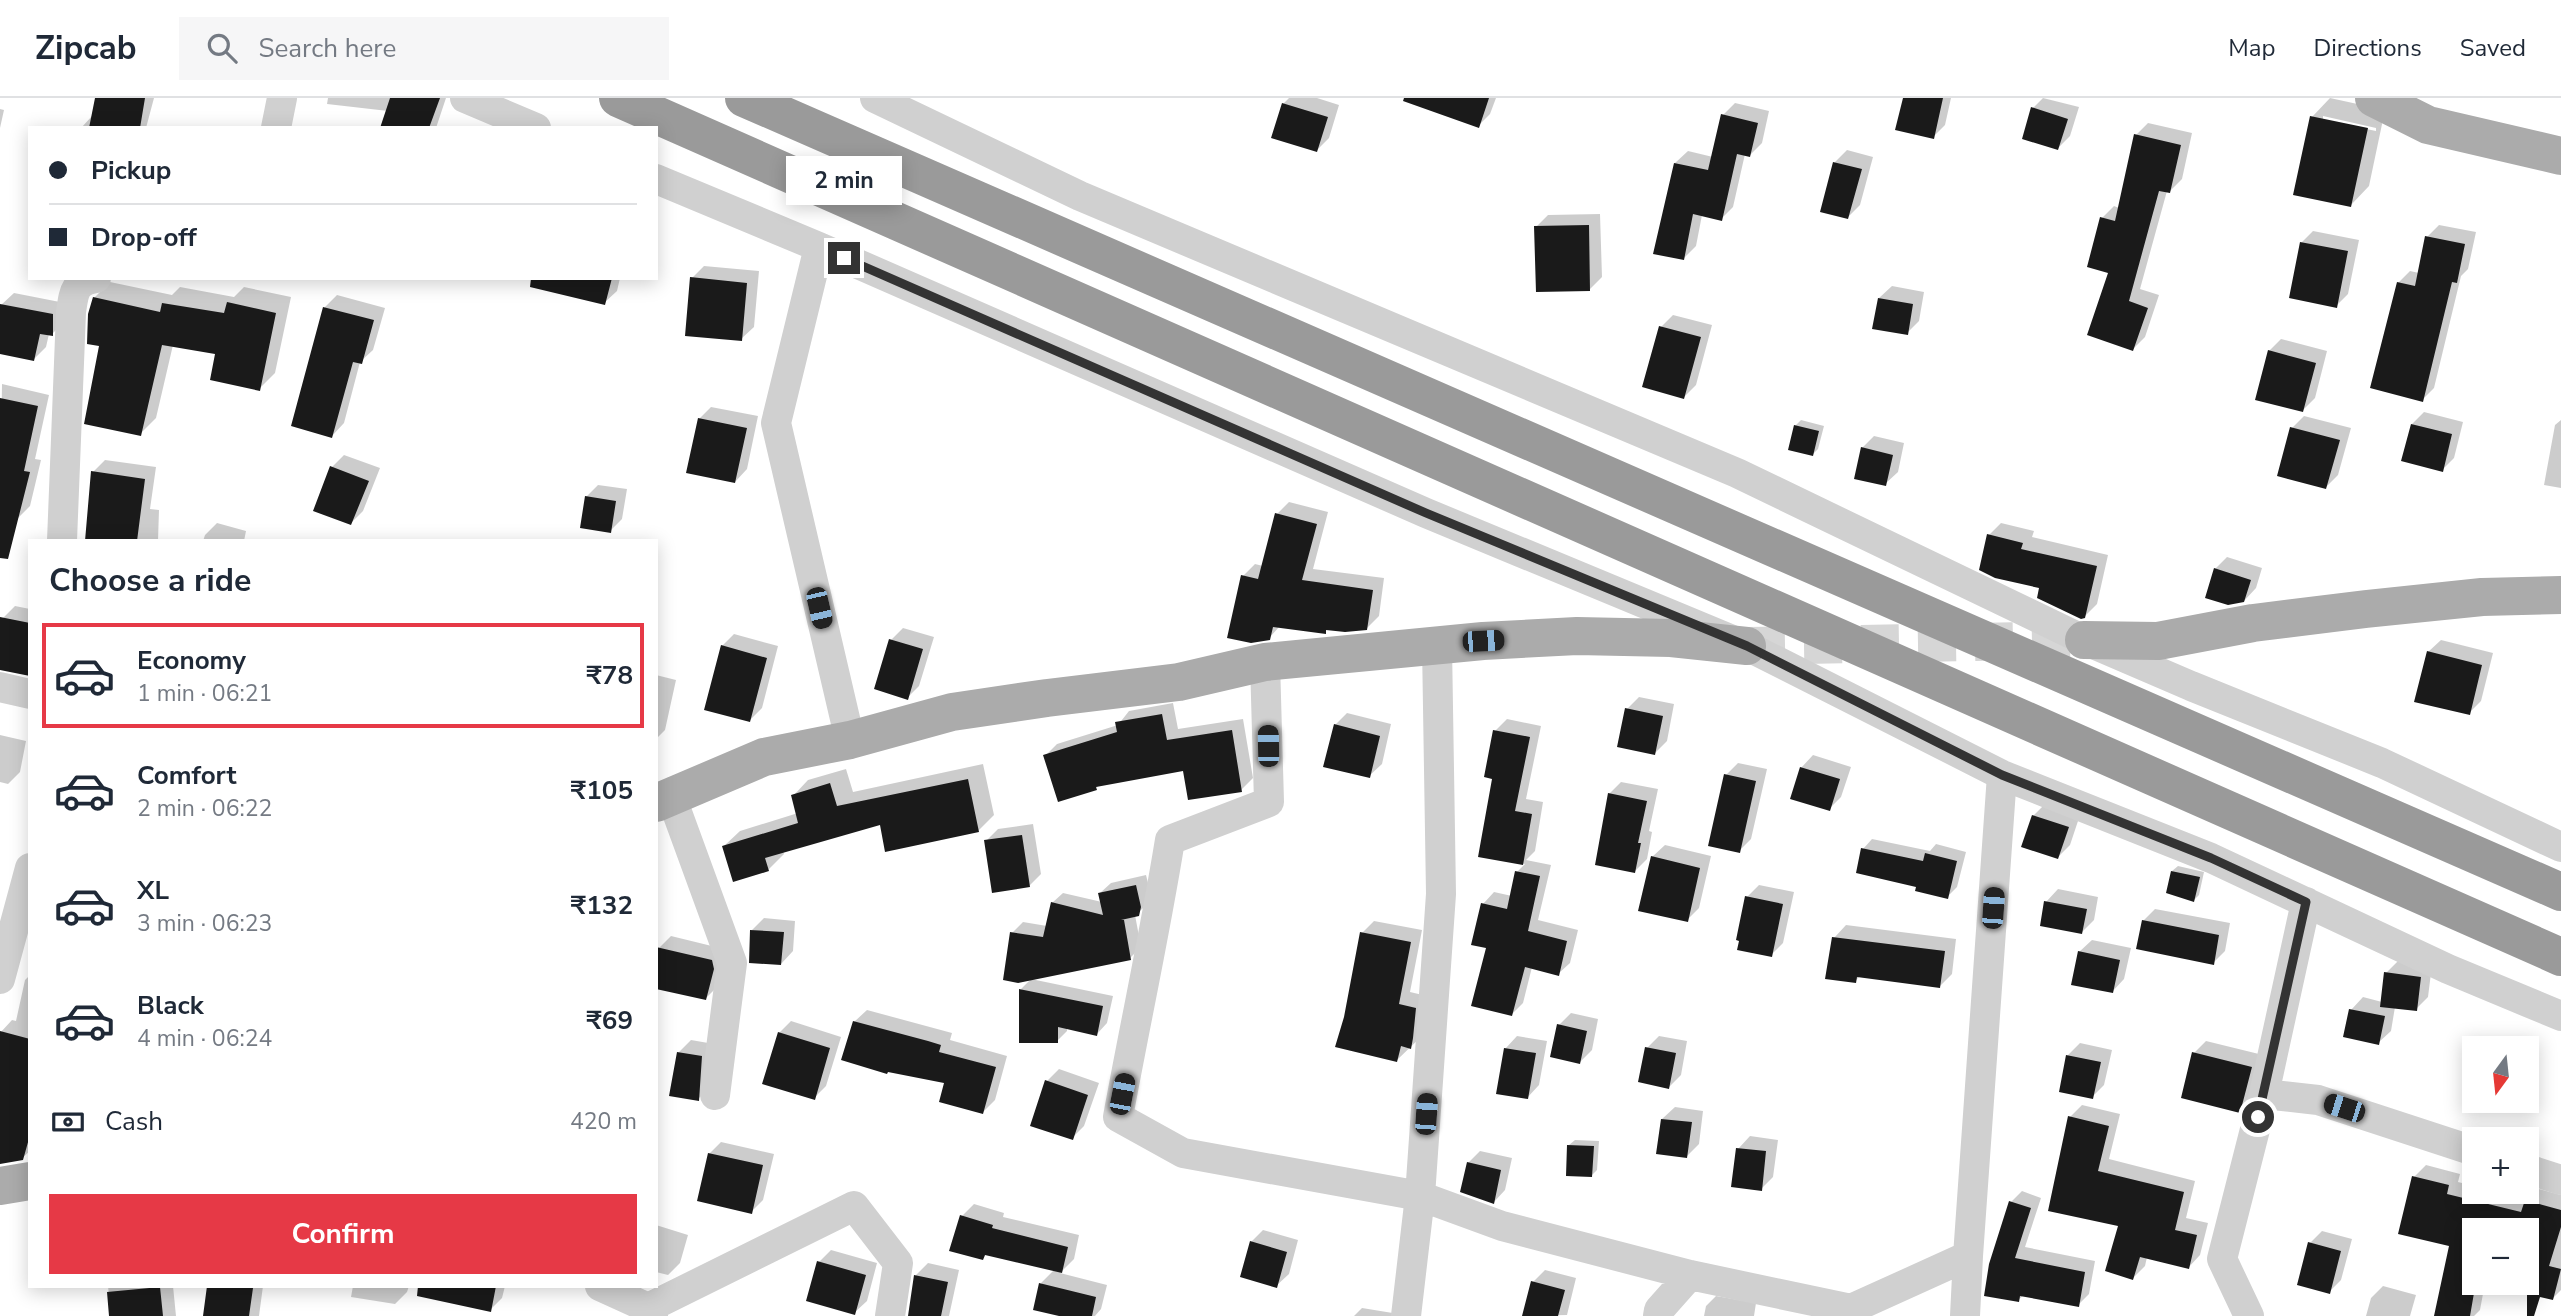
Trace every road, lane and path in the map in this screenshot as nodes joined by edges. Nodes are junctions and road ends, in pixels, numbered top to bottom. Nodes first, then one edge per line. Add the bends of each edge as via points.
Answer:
1 (282, 98) edge
2 (465, 98) edge
3 (618, 98) edge
4 (744, 98) edge
5 (875, 98) edge
6 (2374, 98) edge
7 (276, 126) edge
8 (531, 126) edge
9 (2561, 156) edge
10 (658, 179) edge
11 (819, 247) junction
12 (84, 280) edge
13 (62, 539) edge
14 (2561, 595) edge
15 (2084, 640) junction
16 (1437, 645) junction
17 (1747, 646) junction
18 (1265, 662) junction
19 (0, 687) edge
20 (28, 694) edge
21 (850, 740) junction
22 (2002, 775) junction
23 (664, 799) edge
24 (2561, 847) edge
25 (28, 875) edge
26 (2561, 892) edge
27 (2306, 902) junction
28 (2561, 957) edge
29 (0, 979) edge
30 (2561, 1016) edge
31 (2264, 1094) junction
32 (715, 1095) dead end
33 (2462, 1147) edge
34 (2539, 1172) edge
35 (2561, 1180) edge
36 (28, 1181) edge
37 (0, 1186) edge
38 (1420, 1196) junction
39 (1968, 1256) junction
40 (1690, 1275) junction
41 (604, 1288) edge
42 (650, 1312) edge
43 (890, 1316) edge
44 (1406, 1316) edge
45 (1658, 1316) edge
46 (1965, 1316) edge
47 (2249, 1316) edge

1 - 7 street
2 - 8 street
3 - 28 highway
4 - 26 highway
5 - 15 street via 1080,196 1737,473
6 - 9 main road via 2428,125
10 - 11 street
11 - 17 street via 1426,513
11 - 21 street via 776,424
12 - 13 street via 74,291 71,312
14 - 15 main road via 2482,597 2366,609 2253,622 2158,641
15 - 24 street via 2382,763
16 - 17 main road via 1577,636 1671,638
16 - 18 main road
16 - 38 street via 1441,894
17 - 22 street
18 - 21 main road via 1179,682 952,712
18 - 38 street via 1269,802 1170,840 1118,1116 1183,1153
19 - 20 street
21 - 23 main road via 764,757
22 - 27 street via 2211,858
22 - 39 street
23 - 32 street via 732,963
25 - 29 street
27 - 30 street
27 - 31 street
31 - 33 street via 2318,1100
31 - 47 street via 2222,1259
34 - 35 street
36 - 37 main road
38 - 40 street via 1502,1226
38 - 44 street
39 - 40 street via 1851,1308
39 - 46 street
40 - 45 street
41 - 42 street
42 - 43 street via 854,1206 898,1263

